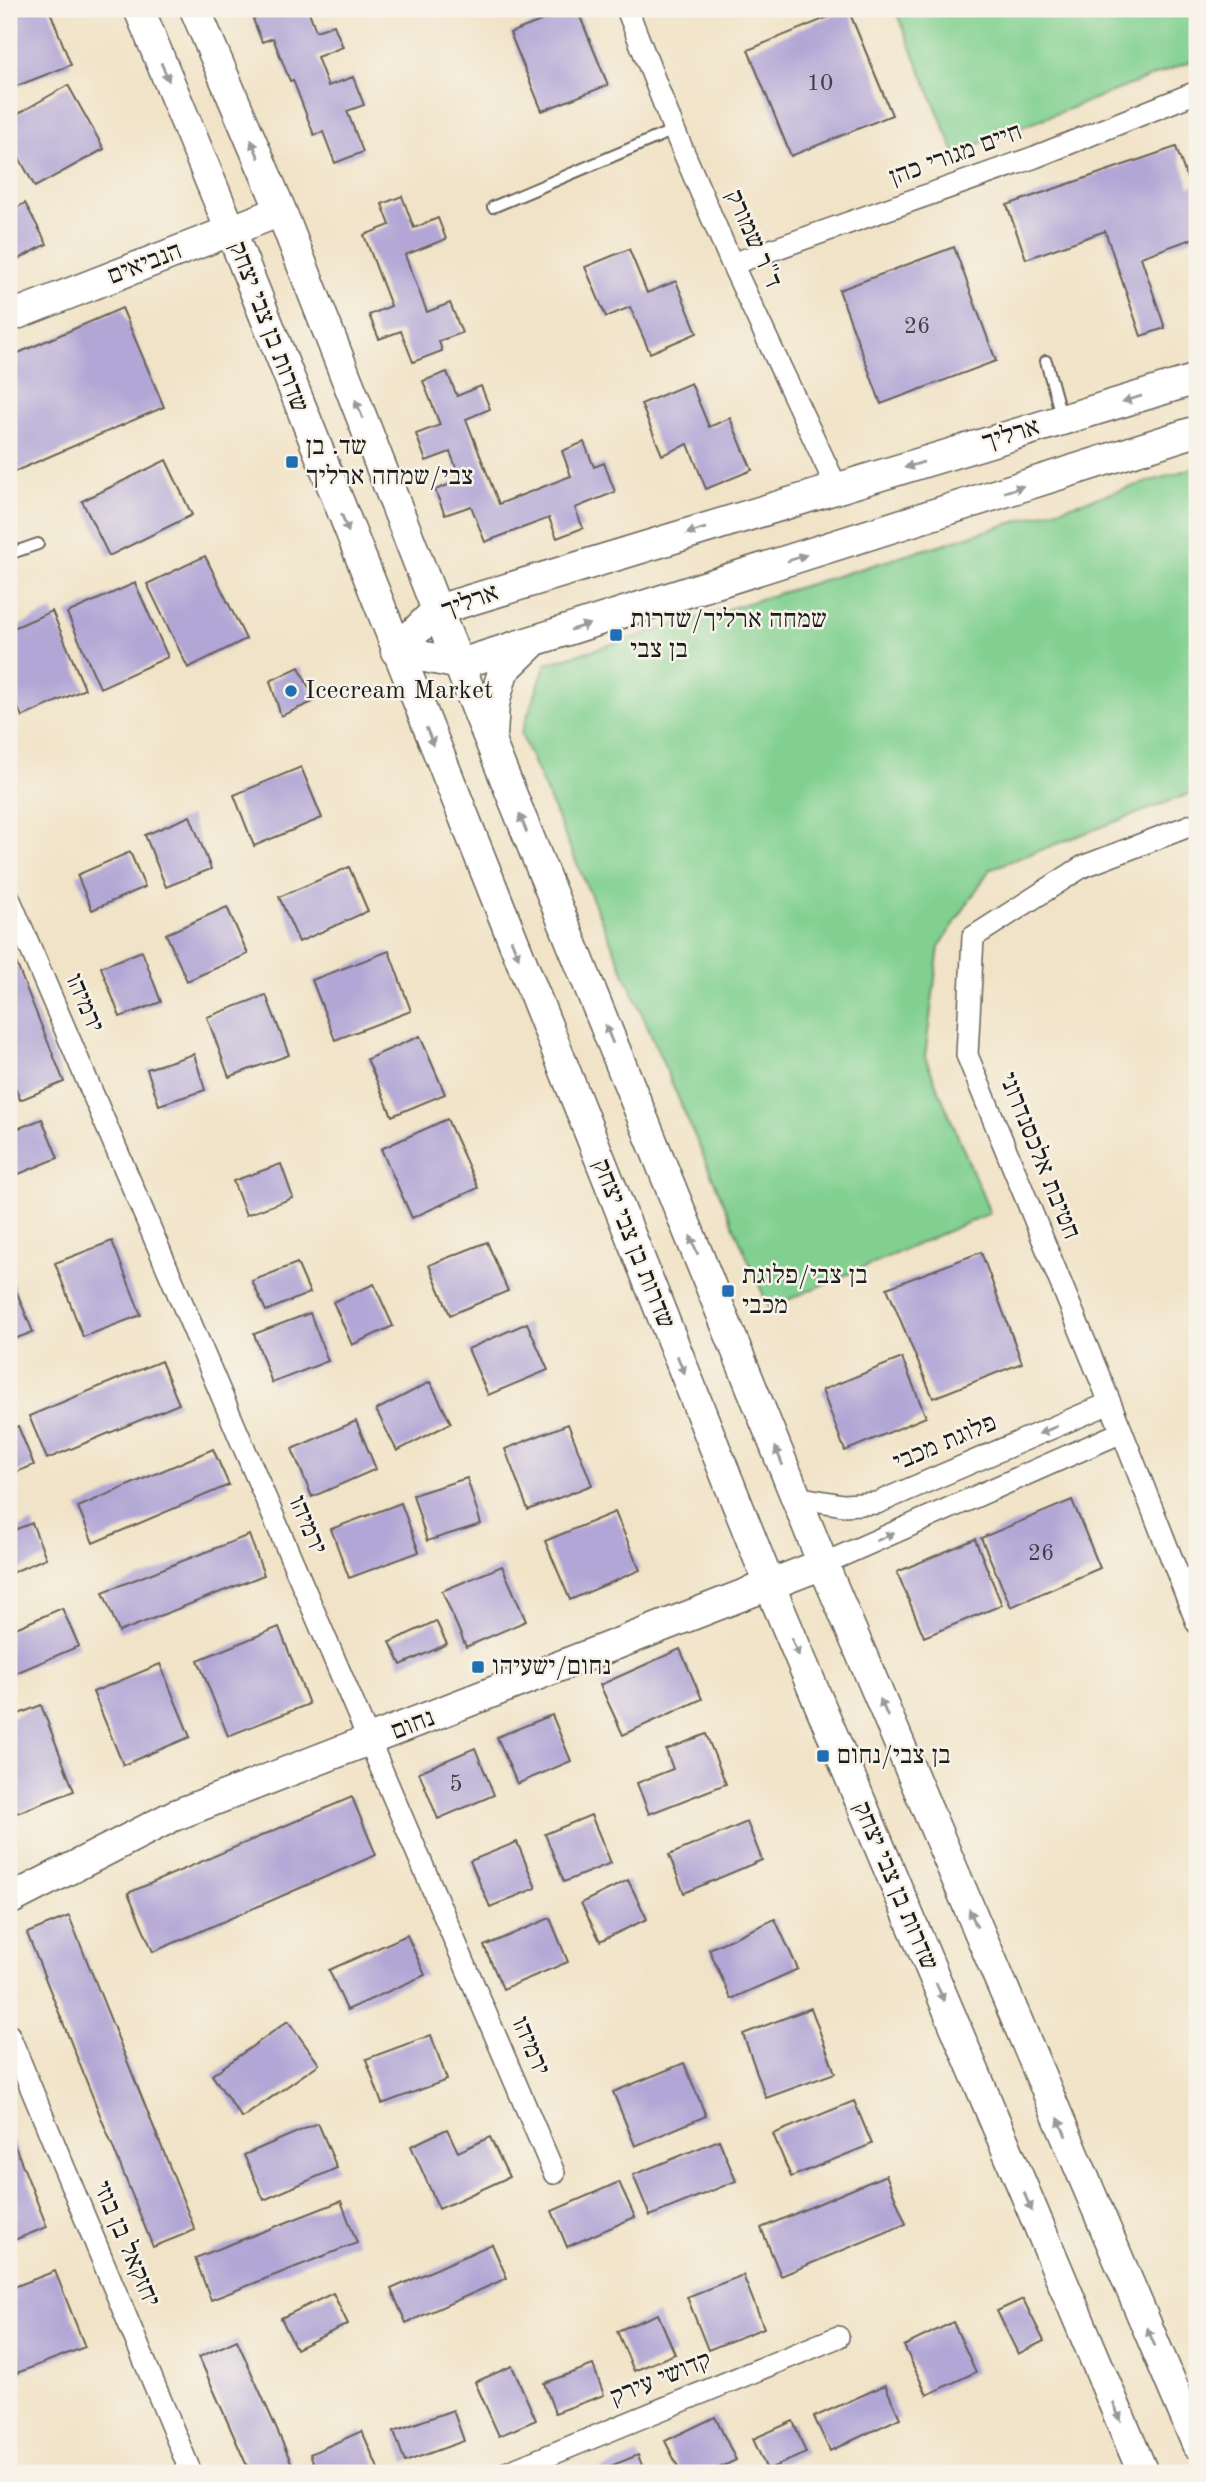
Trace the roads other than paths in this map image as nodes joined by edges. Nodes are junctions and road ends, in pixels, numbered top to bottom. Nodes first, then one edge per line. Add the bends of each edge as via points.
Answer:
1 (138, 9) edge
2 (195, 9) edge
3 (628, 9) edge
4 (1197, 92) edge
5 (674, 130) junction
6 (493, 207) dead end
7 (282, 211) junction
8 (231, 231) junction
9 (732, 264) junction
10 (9, 317) edge
11 (1046, 361) dead end
12 (1197, 379) edge
13 (1062, 420) junction
14 (1197, 431) edge
15 (837, 488) junction
16 (38, 544) dead end
17 (9, 554) edge
18 (437, 610) junction
19 (533, 642) junction
20 (396, 651) junction
21 (460, 664) junction
22 (491, 743) junction
23 (1197, 823) edge
24 (9, 898) edge
25 (1111, 1403) junction
26 (1122, 1432) junction
27 (796, 1497) junction
28 (823, 1564) junction
29 (769, 1584) junction
30 (1197, 1623) edge
31 (370, 1742) junction
32 (9, 1900) edge
33 (9, 2035) edge
34 (554, 2173) dead end
35 (838, 2337) dead end
36 (1197, 2444) edge
37 (191, 2473) edge
38 (506, 2473) edge
39 (1143, 2473) edge

1 -> 8 main road, שדרות בן צבי יצחק
7 -> 2 main road, שדרות בן צבי יצחק
3 - 5 street, ד"ר שמורק
4 - 9 street, חיים מגורי כהן via 1035,156
5 - 6 lane
5 - 9 street, ד"ר שמורק
7 - 8 main road, הנביאים
18 -> 7 main road, שדרות בן צבי יצחק
8 - 10 main road, הנביאים
8 -> 20 main road, שדרות בן צבי יצחק
9 - 15 street, ד"ר שמורק
11 - 13 lane
12 -> 13 main road, ארליך
13 -> 15 main road, ארליך
19 -> 14 main road, ארליך
15 -> 18 main road, ארליך
16 - 17 lane
18 - 20 main road, ארליך
18 - 21 main road, שדרות בן צבי יצחק
19 - 21 main road, ארליך
19 - 22 main road via 503,671
20 - 21 main road, ארליך
20 -> 29 main road, שדרות בן צבי יצחק
21 - 22 main road, שדרות בן צבי יצחק
27 -> 22 main road, שדרות בן צבי יצחק
23 - 25 street, חטיבת אלכסנדרוני via 1082,867 973,937 967,1055
24 - 31 street, ירמיהו
25 - 26 street, חטיבת אלכסנדרוני
25 -> 27 street, פלוגת מכבי via 877,1503 843,1505
28 -> 26 street
26 - 30 street, חטיבת אלכסנדרוני
27 - 28 main road, שדרות בן צבי יצחק
28 - 29 main road, נחום
36 -> 28 main road, שדרות בן צבי יצחק
29 - 31 main road, נחום
29 -> 39 main road, שדרות בן צבי יצחק
31 - 32 main road, נחום via 173,1816
31 - 34 street, ירמיהו
33 - 37 street, יחזקאל בן בוזי
35 - 38 street, קדושי עירק

